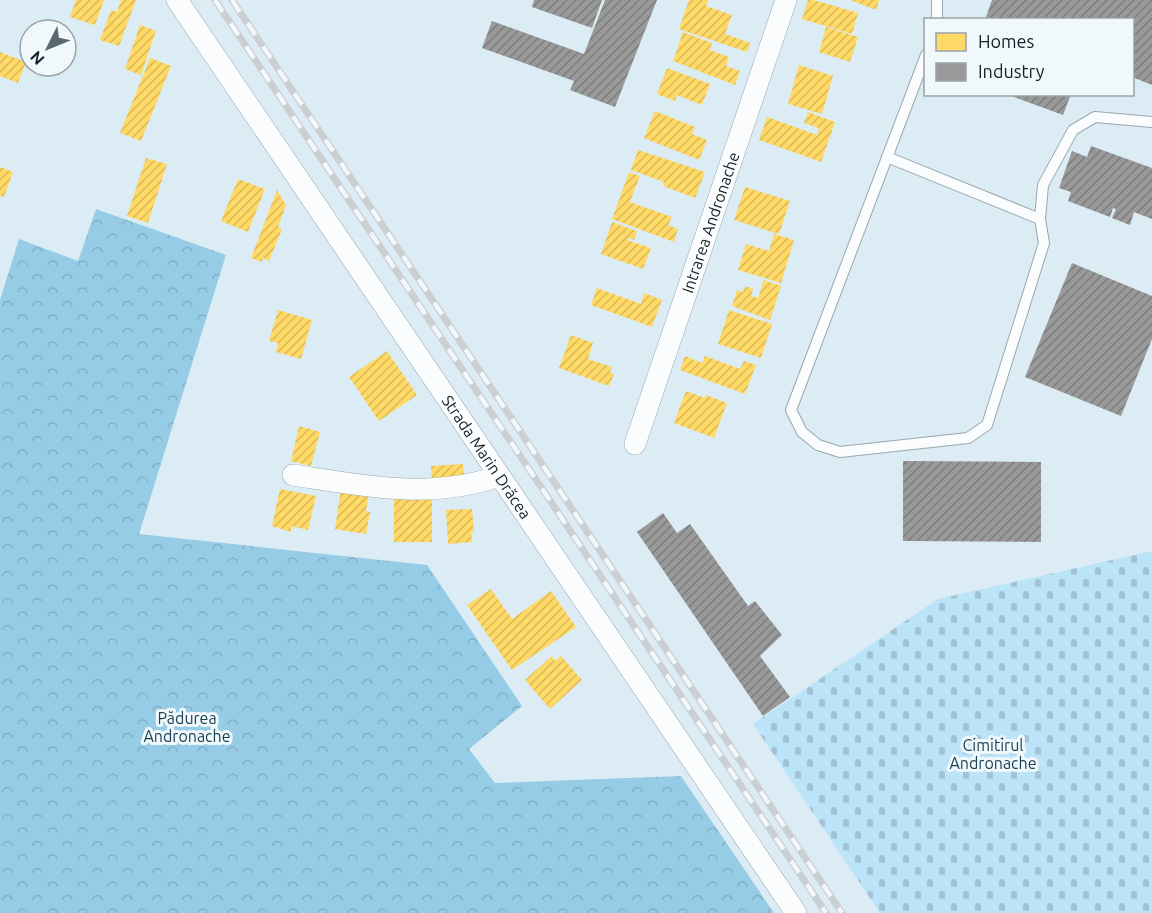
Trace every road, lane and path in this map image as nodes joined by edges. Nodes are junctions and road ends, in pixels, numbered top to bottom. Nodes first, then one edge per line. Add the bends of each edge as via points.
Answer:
1 (177, 0) edge
2 (786, 0) edge
3 (938, 0) edge
4 (937, 18) edge
5 (924, 61) edge
6 (1152, 122) edge
7 (887, 157) junction
8 (1040, 219) junction
9 (635, 444) dead end
10 (293, 475) dead end
11 (499, 476) junction
12 (796, 913) edge

1 - 11 street, Strada Marin Drăcea
2 - 9 street, Intrarea Andronache
3 - 4 lane
5 - 7 lane
6 - 8 lane via 1095,117 1073,130 1043,184
7 - 8 lane
7 - 8 lane via 791,410 802,432 818,445 840,452 968,438 987,424 1044,243
10 - 11 street via 433,490 477,484
11 - 12 street, Strada Marin Drăcea

